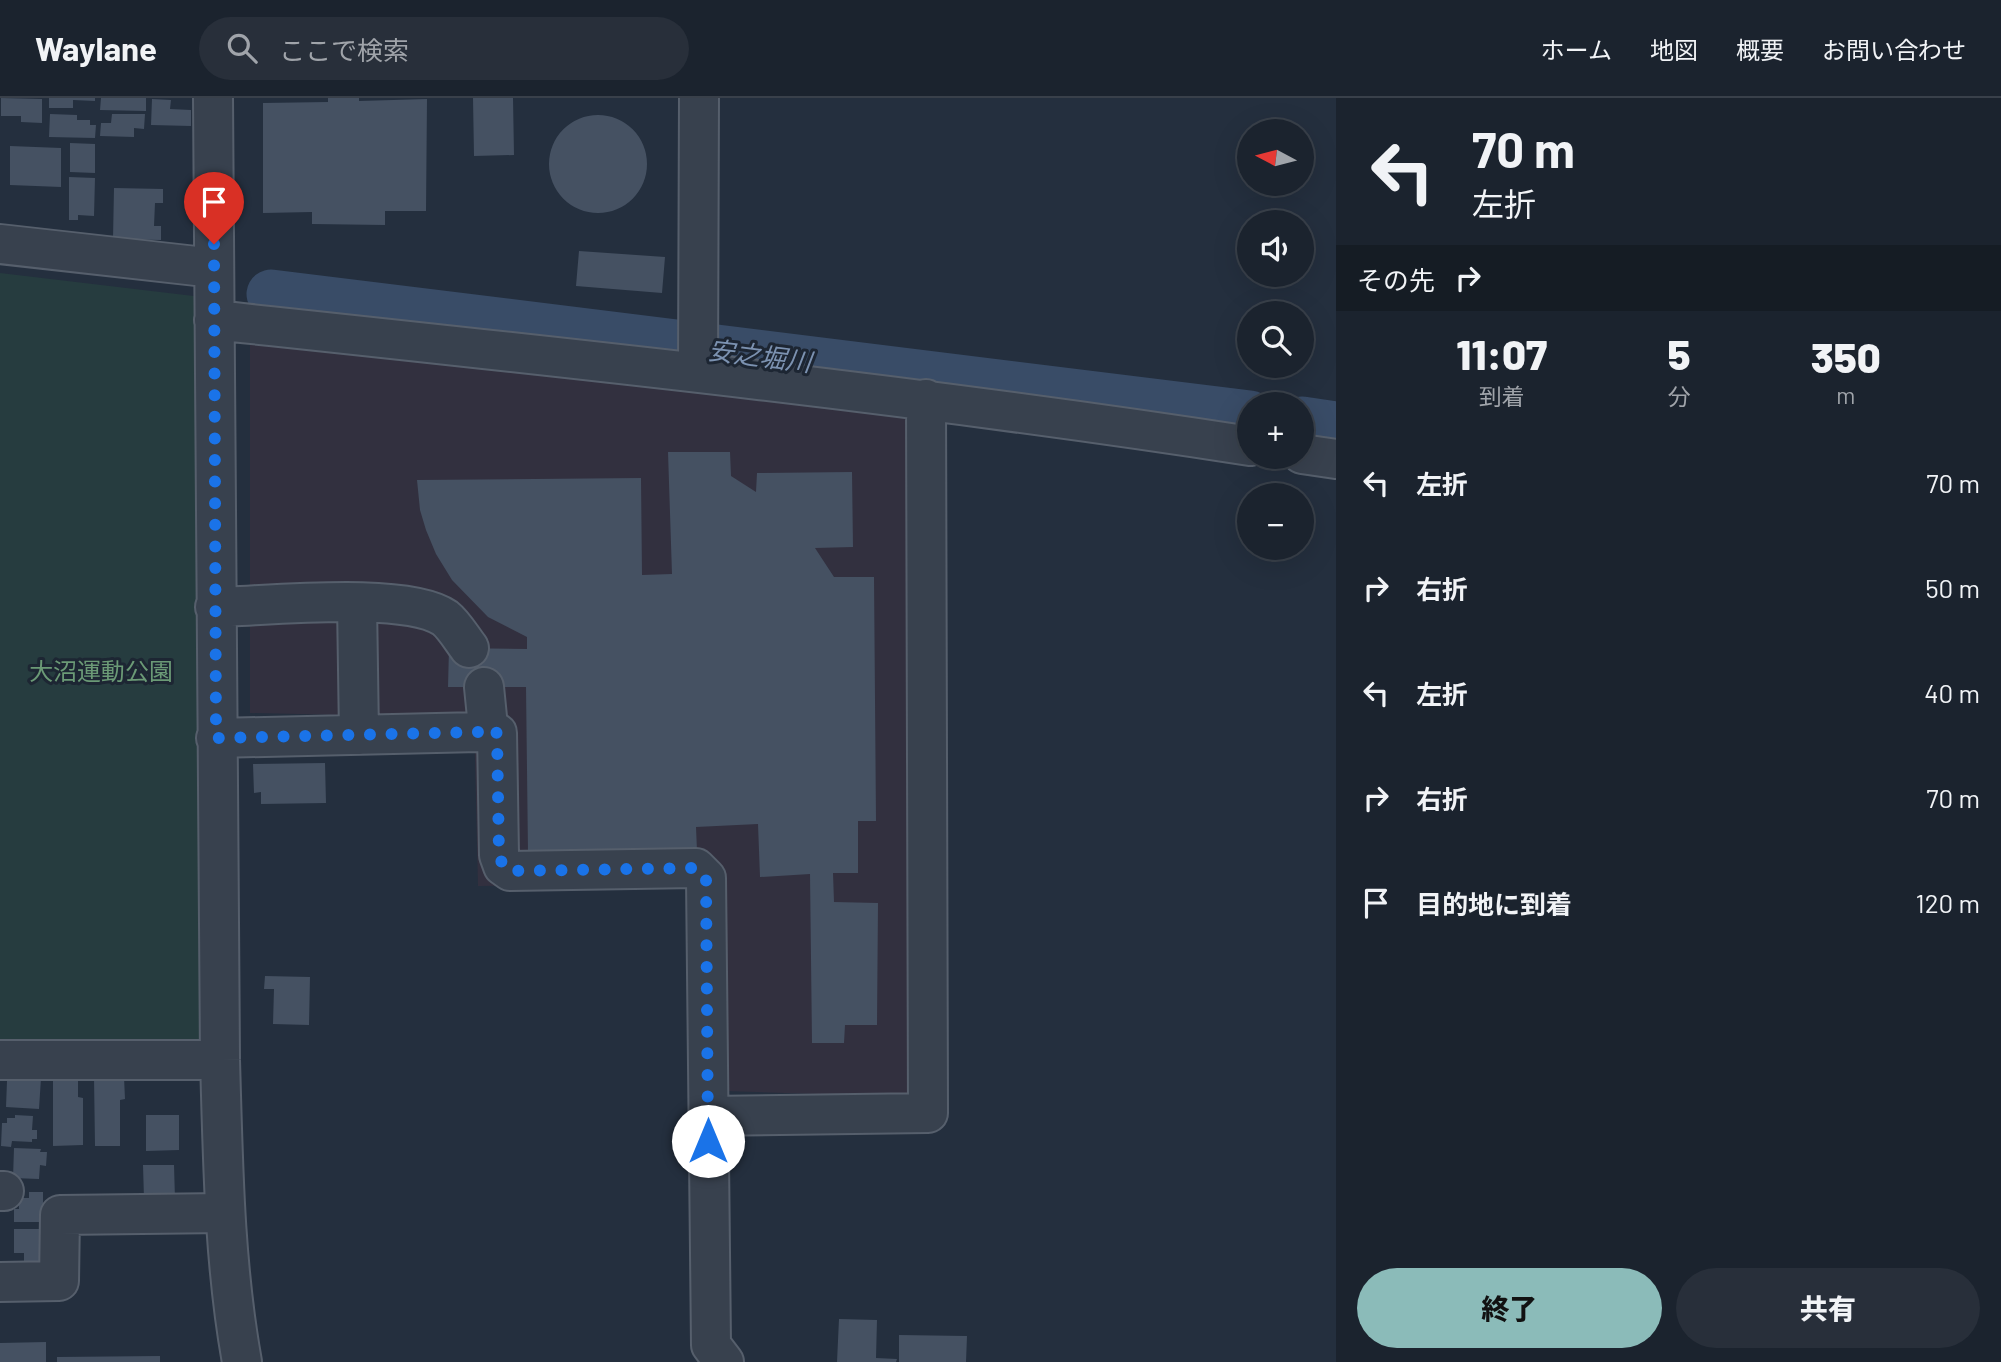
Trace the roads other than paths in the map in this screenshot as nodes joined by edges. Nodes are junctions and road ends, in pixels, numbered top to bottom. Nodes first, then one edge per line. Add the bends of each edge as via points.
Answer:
1 (213, 98) edge
2 (699, 98) edge
3 (0, 244) edge
4 (214, 268) junction
5 (214, 320) junction
6 (698, 372) junction
7 (926, 399) junction
8 (1237, 444) edge
9 (1314, 456) edge
10 (1336, 459) edge
11 (358, 603) junction
12 (215, 607) junction
13 (469, 648) dead end
14 (484, 687) dead end
15 (488, 727) junction
16 (359, 735) junction
17 (216, 738) junction
18 (0, 1060) edge
19 (220, 1060) junction
20 (708, 1116) junction
21 (224, 1213) junction
22 (0, 1282) edge
23 (242, 1362) edge
24 (724, 1362) edge

1 - 4 street
2 - 6 street
3 - 4 street
4 - 5 street
5 - 6 street
5 - 12 street
6 - 7 street
7 - 8 street
7 - 20 street via 929,1113
9 - 10 street
11 - 12 street
11 - 13 street via 419,606 446,619
11 - 16 street
12 - 17 street
14 - 15 street
15 - 16 street via 479,732
15 - 20 street via 497,733 499,855 510,871 696,868 706,878
16 - 17 street
17 - 19 street
18 - 19 street
19 - 21 street
20 - 24 street via 711,1345
21 - 22 street via 60,1215 59,1281
21 - 23 street

